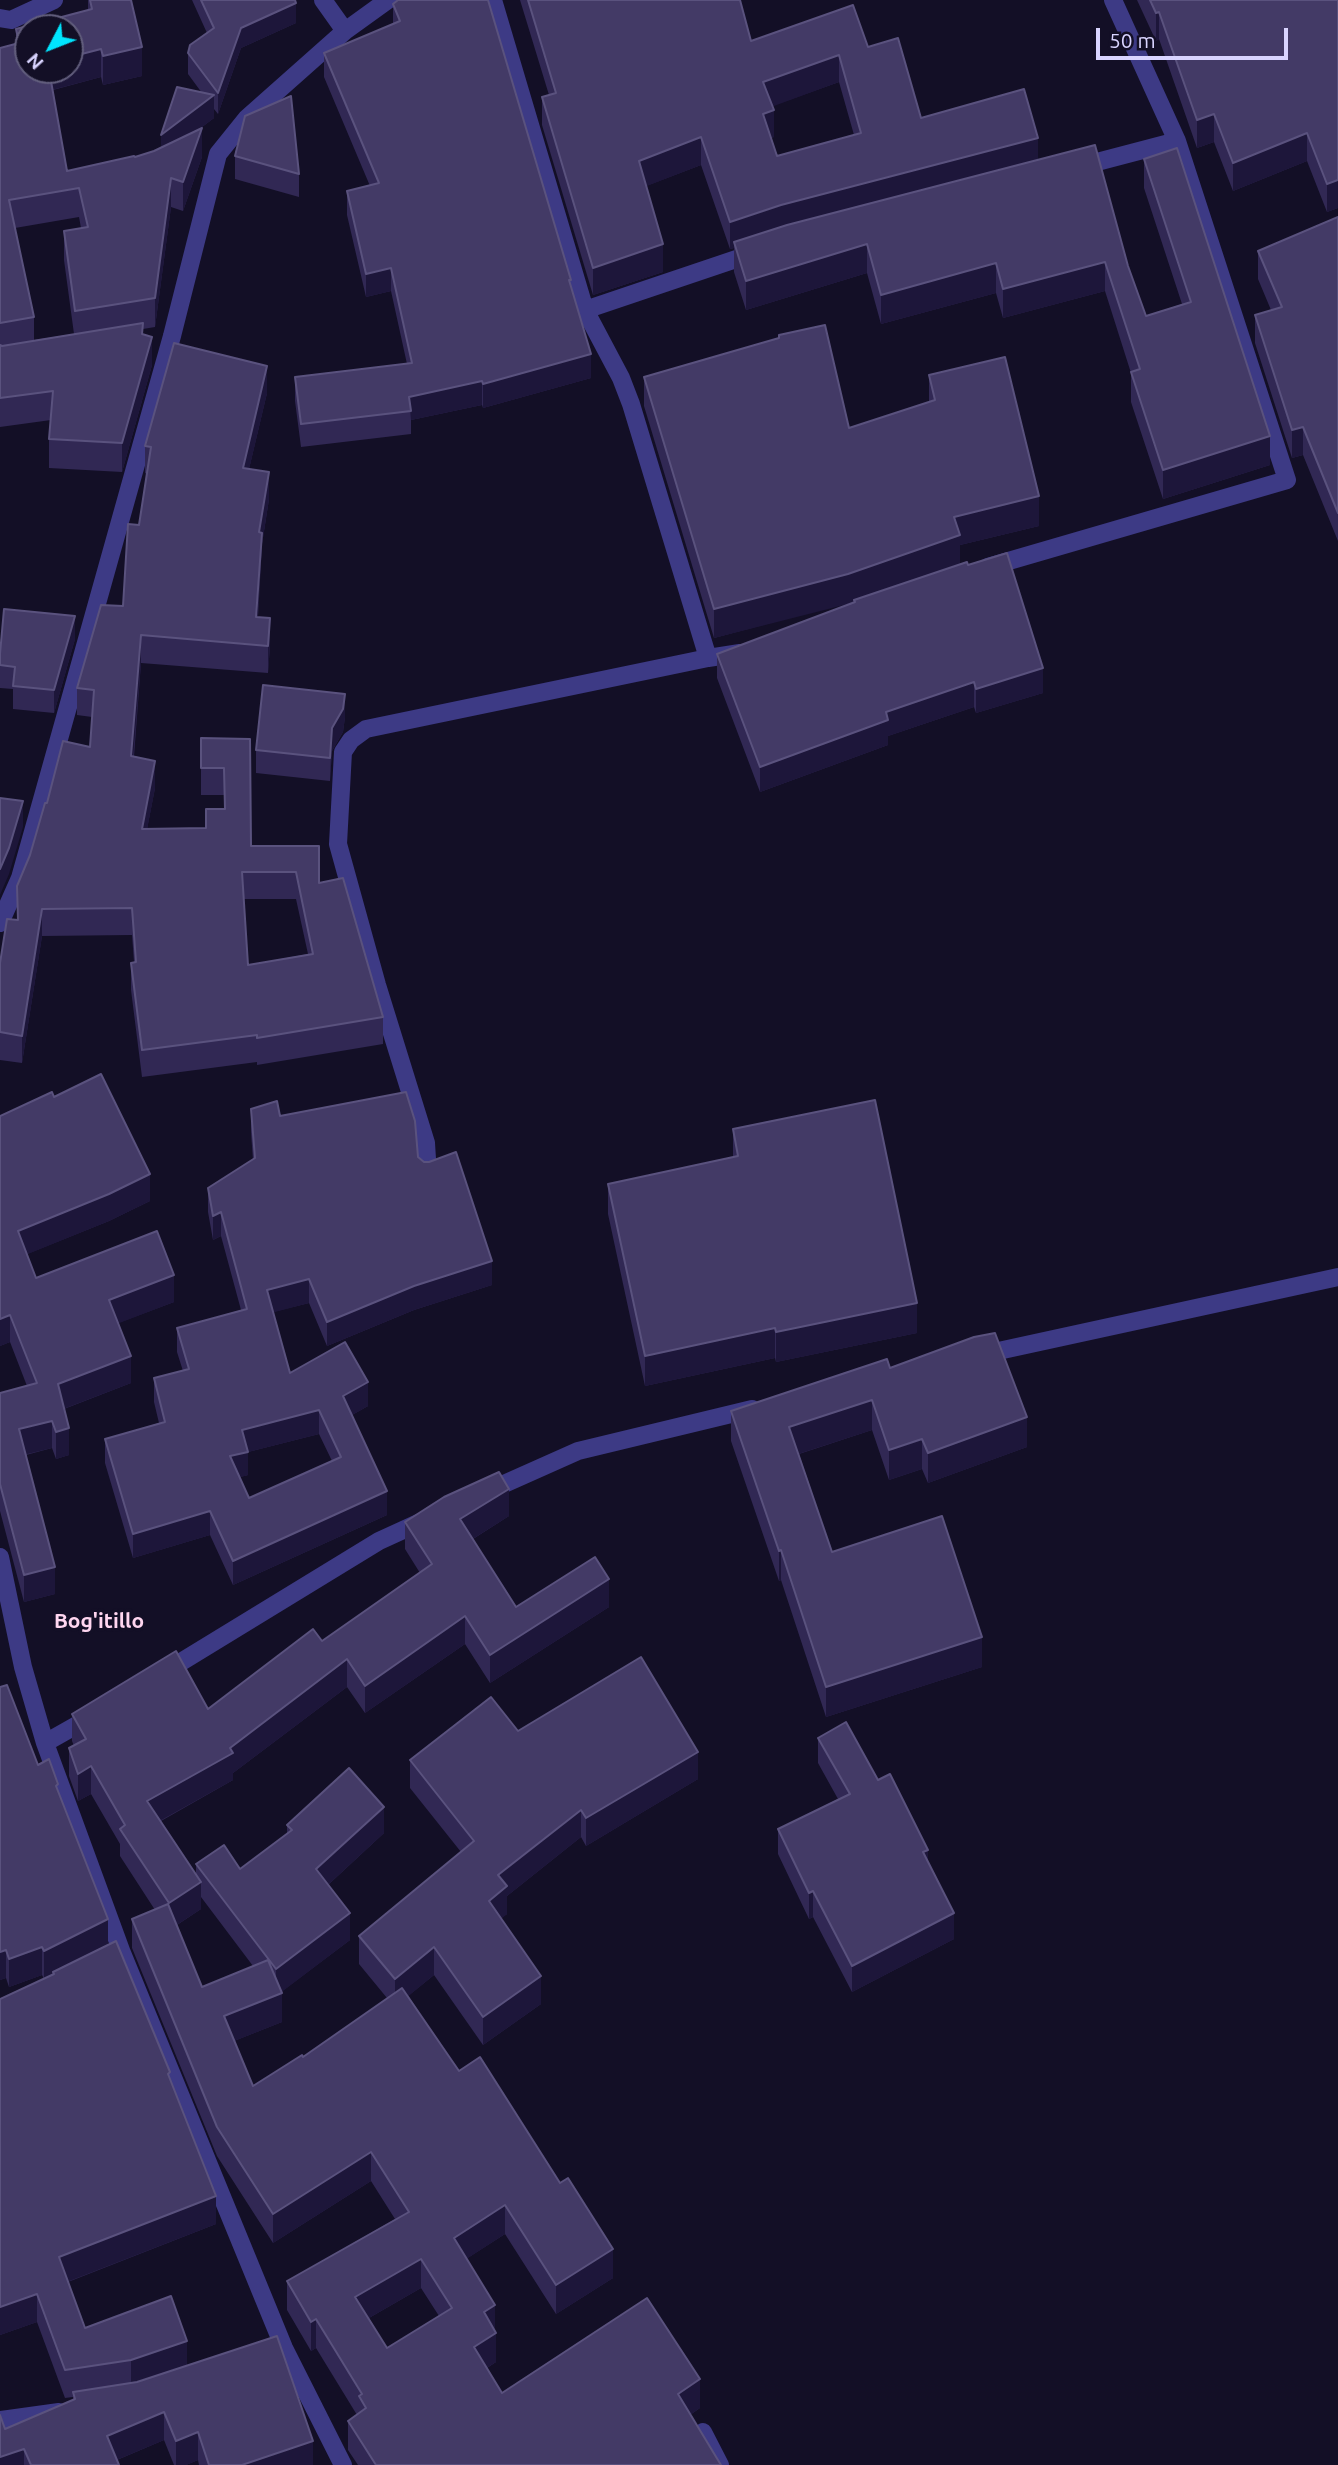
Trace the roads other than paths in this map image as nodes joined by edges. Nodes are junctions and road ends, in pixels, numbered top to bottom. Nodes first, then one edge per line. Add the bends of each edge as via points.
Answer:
1 (54, 0) edge
2 (323, 0) edge
3 (388, 0) edge
4 (493, 0) edge
5 (1113, 0) edge
6 (0, 18) edge
7 (345, 31) junction
8 (1177, 141) junction
9 (1059, 172) edge
10 (772, 247) edge
11 (585, 310) junction
12 (975, 571) edge
13 (753, 648) edge
14 (708, 658) junction
15 (0, 923) edge
16 (428, 1175) edge
17 (1338, 1277) edge
18 (966, 1358) edge
19 (765, 1405) edge
20 (466, 1501) edge
21 (441, 1513) edge
22 (0, 1557) edge
23 (148, 1683) edge
24 (101, 1711) edge
25 (45, 1743) junction
26 (82, 2408) edge
27 (0, 2420) edge
28 (703, 2432) edge
29 (343, 2465) edge
30 (720, 2465) edge

1 - 6 street via 11,20
2 - 7 street
3 - 7 street
4 - 11 street
5 - 8 street
7 - 15 street via 247,118 218,153 20,878
8 - 9 street
8 - 12 street via 1287,480
10 - 11 street
11 - 14 street via 631,404
13 - 14 street
14 - 16 street via 366,729 343,752 338,844 426,1143
17 - 18 street
19 - 20 street via 578,1451
21 - 23 street via 379,1541
22 - 25 street via 23,1667
24 - 25 street
25 - 29 street via 116,1956 278,2350
26 - 27 street
28 - 30 street

